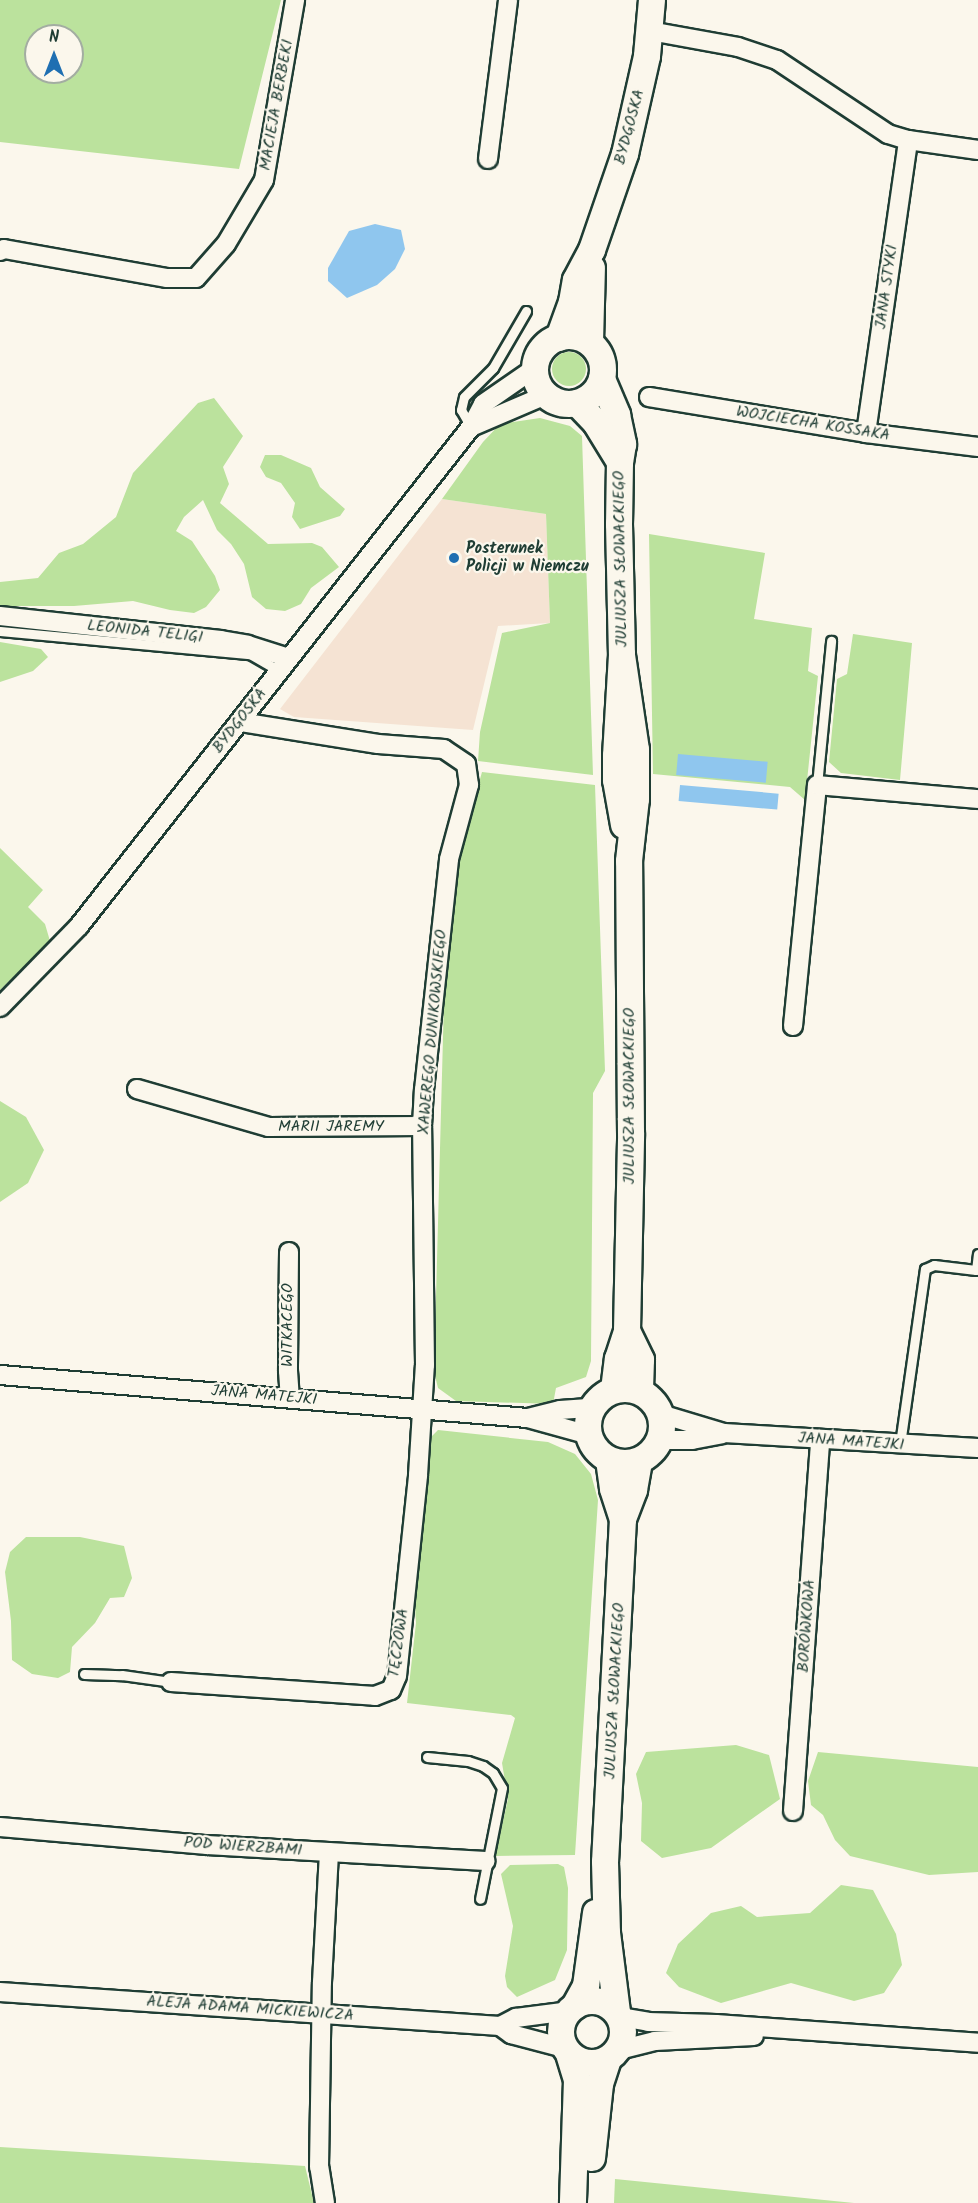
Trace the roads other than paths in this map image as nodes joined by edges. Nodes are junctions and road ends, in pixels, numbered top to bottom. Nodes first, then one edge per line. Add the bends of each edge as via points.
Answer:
1 (295, 0) edge
2 (508, 0) edge
3 (652, 0) edge
4 (650, 31) junction
5 (909, 140) junction
6 (978, 150) edge
7 (488, 159) dead end
8 (0, 250) edge
9 (592, 250) junction
10 (526, 311) dead end
11 (559, 338) junction
12 (590, 342) junction
13 (535, 368) junction
14 (602, 379) junction
15 (546, 395) junction
16 (649, 397) dead end
17 (577, 403) junction
18 (471, 427) junction
19 (866, 433) junction
20 (978, 447) edge
21 (620, 462) junction
22 (0, 616) edge
23 (0, 631) edge
24 (831, 641) dead end
25 (284, 665) junction
26 (240, 722) junction
27 (817, 785) junction
28 (978, 799) edge
29 (0, 1007) edge
30 (794, 1026) dead end
31 (137, 1089) dead end
32 (422, 1126) junction
33 (289, 1252) dead end
34 (978, 1254) edge
35 (627, 1331) junction
36 (0, 1375) edge
37 (614, 1390) junction
38 (640, 1391) junction
39 (290, 1398) junction
40 (592, 1408) junction
41 (421, 1411) junction
42 (661, 1414) junction
43 (528, 1418) junction
44 (724, 1433) junction
45 (589, 1435) junction
46 (660, 1440) junction
47 (820, 1440) junction
48 (900, 1444) junction
49 (978, 1448) edge
50 (609, 1460) junction
51 (639, 1461) junction
52 (623, 1519) junction
53 (84, 1674) dead end
54 (171, 1683) joint
55 (427, 1757) dead end
56 (793, 1811) dead end
57 (0, 1827) edge
58 (329, 1852) junction
59 (486, 1861) junction
60 (605, 1862) junction
61 (480, 1899) dead end
62 (0, 1992) edge
63 (572, 2008) junction
64 (322, 2014) junction
65 (619, 2015) junction
66 (500, 2026) junction
67 (819, 2033) junction
68 (978, 2043) edge
69 (567, 2051) junction
70 (614, 2055) junction
71 (325, 2203) edge
72 (573, 2203) edge
73 (586, 2203) edge

1 - 8 street, MACIEJA BERBEKI via 264,180 226,244 196,278 167,278
2 - 7 street
3 - 4 street, BYDGOSKA
4 - 5 street via 738,48 777,60 879,128
4 - 9 street, BYDGOSKA via 624,154
5 - 6 street
5 - 19 street, JANA STYKI
9 - 11 street, BYDGOSKA via 576,280
9 - 12 street, BYDGOSKA
10 - 18 lane via 493,368 464,397 461,410
11 - 12 street via 570,335
11 - 13 street via 542,349
12 - 14 street via 600,356
13 - 15 street via 538,386
13 - 18 street, BYDGOSKA via 483,404
14 - 17 street via 589,398
14 - 21 street, JULIUSZA SŁOWACKIEGO via 621,429
15 - 17 street via 556,402
15 - 18 street, BYDGOSKA
16 - 19 street, WOJCIECHA KOSSAKA
17 - 21 street, JULIUSZA SŁOWACKIEGO via 596,423
18 - 25 street, BYDGOSKA
19 - 20 street, WOJCIECHA KOSSAKA
21 - 35 street, JULIUSZA SŁOWACKIEGO via 622,655 616,780 629,861 631,1133
22 - 25 street, LEONIDA TELIGI via 221,640 248,645
23 - 25 lane via 250,654
24 - 27 lane
25 - 26 street, BYDGOSKA
26 - 29 street, BYDGOSKA via 79,926
26 - 32 street, XAWEREGO DUNIKOWSKIEGO via 378,744 444,749 466,764 469,785 449,859
27 - 28 street
27 - 30 street
31 - 32 street, MARII JAREMY via 269,1127
32 - 41 street, XAWEREGO DUNIKOWSKIEGO via 425,1365
33 - 39 street, WITKACEGO
34 - 48 lane via 976,1270 934,1265 925,1269
35 - 37 street, JULIUSZA SŁOWACKIEGO
35 - 38 street, JULIUSZA SŁOWACKIEGO via 640,1360
36 - 39 street, JANA MATEJKI
37 - 38 street
37 - 40 street
38 - 42 street via 649,1396
39 - 41 street, JANA MATEJKI
40 - 43 street, JANA MATEJKI
40 - 45 street
41 - 43 street, JANA MATEJKI
41 - 54 street, TĘCZOWA via 397,1676 391,1690 375,1696
42 - 44 street, JANA MATEJKI
42 - 46 street
43 - 45 street, JANA MATEJKI
44 - 46 street, JANA MATEJKI via 692,1440
44 - 47 street, JANA MATEJKI
45 - 50 street via 593,1445
46 - 51 street
47 - 48 street, JANA MATEJKI
47 - 56 street, BORÓWKOWA
48 - 49 street, JANA MATEJKI
50 - 51 street
50 - 52 street, JULIUSZA SŁOWACKIEGO
51 - 52 street, JULIUSZA SŁOWACKIEGO
52 - 60 street, JULIUSZA SŁOWACKIEGO
53 - 54 lane
55 - 59 lane via 468,1761 483,1766 498,1780 502,1797
57 - 58 street, POD WIERZBAMI
58 - 59 street, POD WIERZBAMI
58 - 64 street
59 - 61 lane
60 - 63 street, JULIUSZA SŁOWACKIEGO via 586,1986
60 - 65 street, JULIUSZA SŁOWACKIEGO via 607,1933
62 - 64 street, ALEJA ADAMA MICKIEWICZA
63 - 65 street via 596,2001
63 - 66 street, ALEJA ADAMA MICKIEWICZA via 516,2018
63 - 69 street via 561,2029
64 - 66 street, ALEJA ADAMA MICKIEWICZA
64 - 71 street via 320,2167
65 - 67 street via 648,2022
65 - 70 street via 624,2036
66 - 69 street, ALEJA ADAMA MICKIEWICZA via 511,2034
67 - 68 street
67 - 70 street via 655,2041
69 - 70 street via 590,2064
69 - 72 street via 577,2080
70 - 73 street via 600,2084

